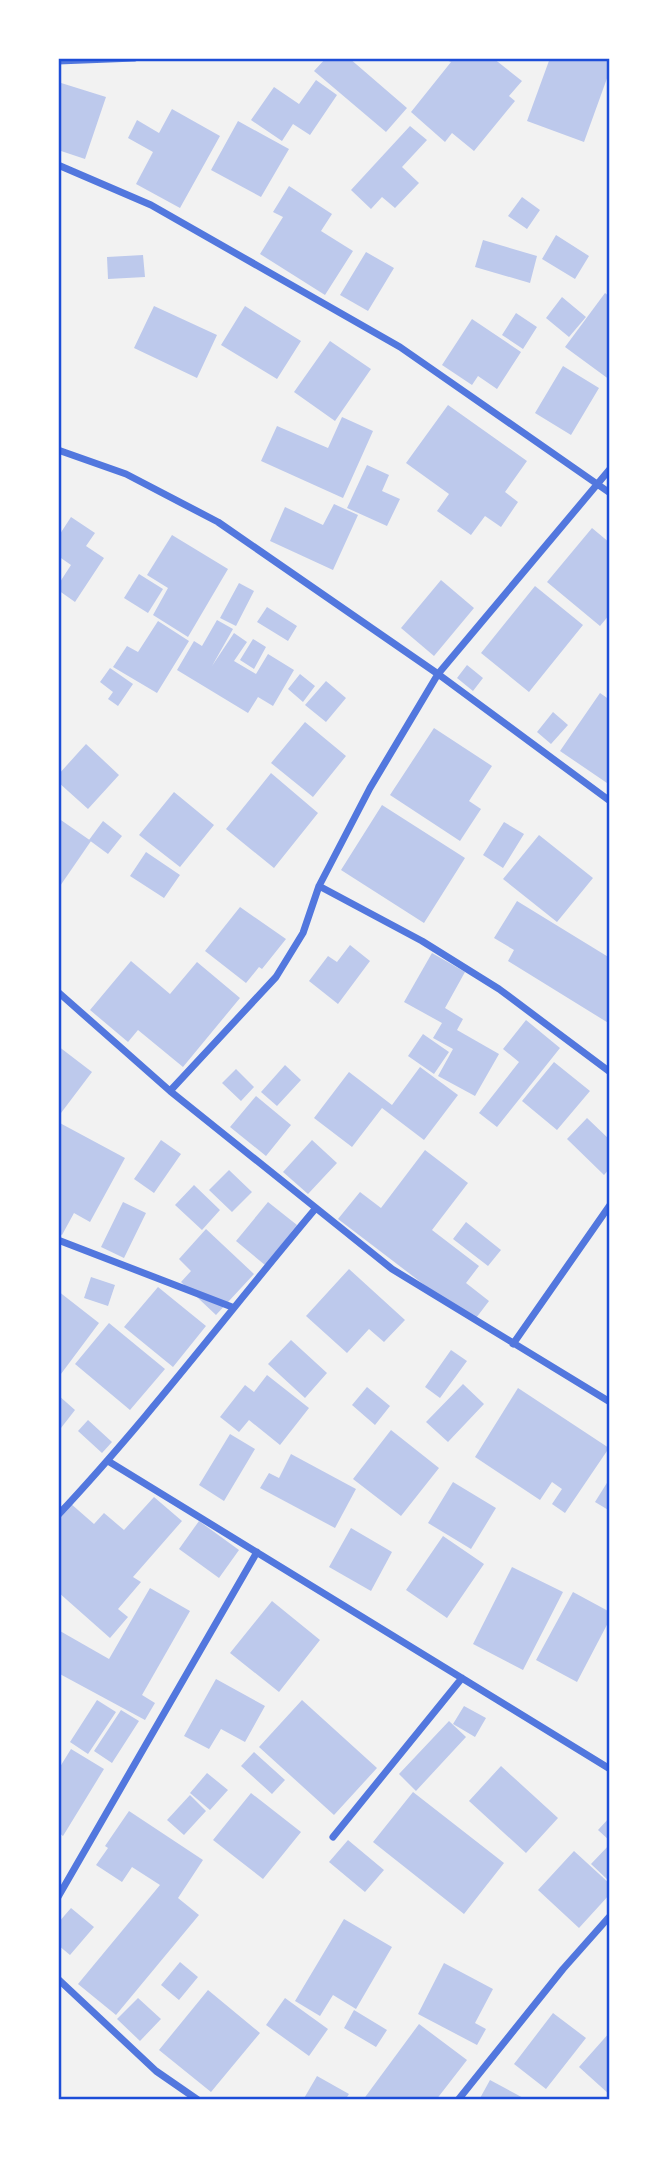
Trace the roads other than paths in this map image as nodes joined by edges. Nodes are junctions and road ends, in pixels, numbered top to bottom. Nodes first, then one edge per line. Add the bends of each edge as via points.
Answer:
1 (135, 58) edge
2 (58, 61) edge
3 (58, 165) edge
4 (58, 450) edge
5 (610, 469) edge
6 (597, 485) junction
7 (610, 493) edge
8 (438, 674) junction
9 (610, 801) edge
10 (319, 886) junction
11 (58, 992) edge
12 (610, 1072) edge
13 (170, 1091) junction
14 (610, 1205) edge
15 (316, 1208) junction
16 (58, 1240) edge
17 (232, 1307) junction
18 (513, 1344) junction
19 (610, 1402) edge
20 (108, 1461) junction
21 (58, 1515) edge
22 (257, 1552) junction
23 (462, 1678) junction
24 (610, 1769) edge
25 (333, 1837) dead end
26 (58, 1897) edge
27 (610, 1916) edge
28 (58, 1979) edge
29 (198, 2100) edge
30 (458, 2100) edge

1 - 2 street
3 - 6 street via 151,205 400,346
4 - 8 street via 126,474 218,522
5 - 6 street
6 - 7 street
6 - 8 street
8 - 9 street
8 - 10 street
10 - 12 street via 499,989
10 - 13 street via 303,933 276,976
11 - 13 street
13 - 15 street
14 - 18 street
15 - 17 street
15 - 18 street via 392,1269
16 - 17 street
17 - 20 street
18 - 19 street
20 - 21 street
20 - 22 street
22 - 23 street
22 - 26 street
23 - 24 street
23 - 25 street
27 - 30 street
28 - 29 street via 156,2071

